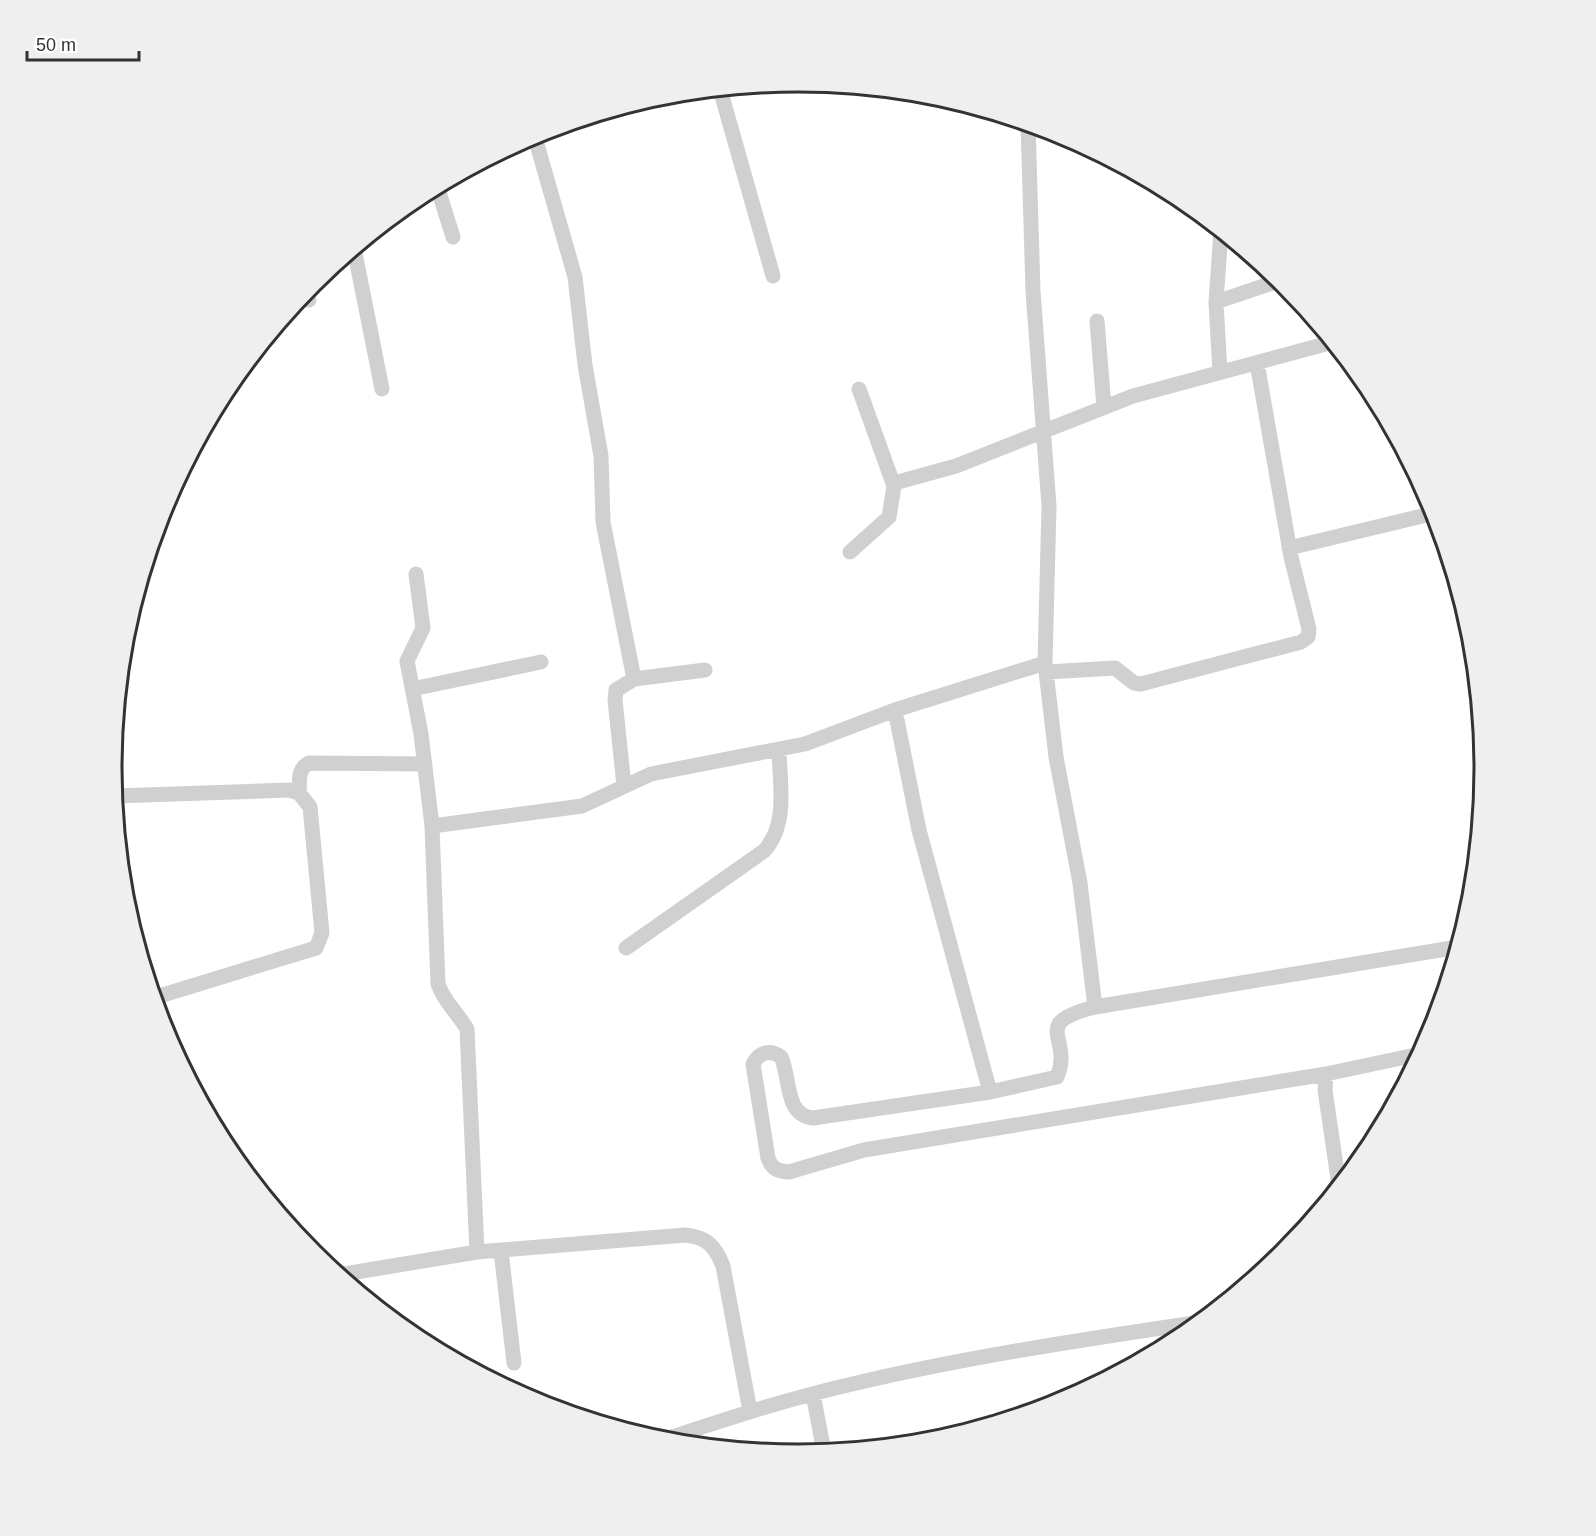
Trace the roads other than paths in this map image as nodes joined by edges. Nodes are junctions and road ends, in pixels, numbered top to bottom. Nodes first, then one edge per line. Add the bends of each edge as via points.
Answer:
1 (722, 96) edge
2 (1029, 132) edge
3 (537, 144) edge
4 (440, 195) edge
5 (453, 237) dead end
6 (1220, 240) edge
7 (356, 256) edge
8 (773, 276) dead end
9 (1270, 284) edge
10 (1216, 302) junction
11 (1097, 321) dead end
12 (1325, 344) edge
13 (1257, 363) junction
14 (1220, 372) junction
15 (382, 389) dead end
16 (859, 389) dead end
17 (1104, 407) junction
18 (1041, 430) junction
19 (894, 486) junction
20 (1425, 515) edge
21 (1289, 548) junction
22 (850, 552) dead end
23 (416, 574) dead end
24 (541, 662) dead end
25 (1046, 667) junction
26 (705, 670) dead end
27 (634, 679) junction
28 (412, 689) junction
29 (895, 710) junction
30 (779, 751) junction
31 (425, 764) junction
32 (624, 786) junction
33 (299, 793) junction
34 (123, 796) edge
35 (432, 826) junction
36 (1450, 947) edge
37 (626, 948) dead end
38 (161, 996) edge
39 (1095, 1007) junction
40 (1410, 1056) edge
41 (1326, 1074) junction
42 (990, 1092) junction
43 (1338, 1175) edge
44 (501, 1251) junction
45 (477, 1252) junction
46 (348, 1273) edge
47 (1181, 1325) edge
48 (514, 1363) dead end
49 (813, 1394) junction
50 (750, 1411) junction
51 (680, 1434) edge
52 (822, 1443) edge

1 - 8 street
2 - 18 street
3 - 27 street via 575,277 601,456 603,522
4 - 5 street
6 - 10 street
7 - 15 street
9 - 10 street
10 - 14 street
11 - 17 street
12 - 13 street
13 - 14 street
13 - 21 street
14 - 17 street
16 - 19 street
17 - 18 street
18 - 19 street via 956,466
18 - 25 street via 1048,506
19 - 22 street via 889,517
20 - 21 street
21 - 25 street via 1309,629 1308,637 1301,642 1137,684 1115,668
23 - 28 street via 423,628 407,661
24 - 28 street
25 - 29 street
25 - 39 street
26 - 27 street
27 - 32 street via 616,690 615,700
28 - 31 street
29 - 30 street
29 - 42 street via 919,830
30 - 32 street via 682,766
30 - 37 street via 780,803 774,840
31 - 33 street via 309,763 300,772
31 - 35 street
32 - 35 street via 582,806
33 - 34 street via 289,790
33 - 38 street via 310,807 322,933 316,948
35 - 45 street via 438,984 442,998 467,1029
36 - 39 street
39 - 42 street via 1060,1019 1057,1077
40 - 41 street
41 - 42 street via 864,1150 789,1172 777,1171 768,1158 753,1064 757,1056 766,1052 781,1057 795,1111 803,1117
41 - 43 street
44 - 45 street
44 - 48 street
44 - 50 street via 685,1235 708,1241 723,1266
45 - 46 street
47 - 49 street via 1029,1348
49 - 50 street
49 - 52 street
50 - 51 street

